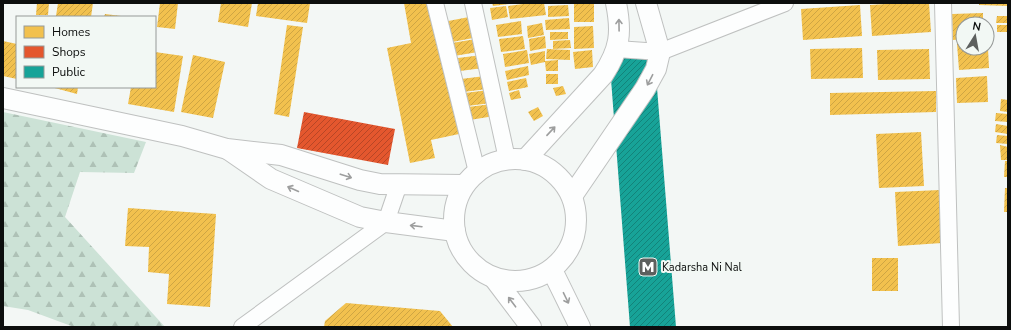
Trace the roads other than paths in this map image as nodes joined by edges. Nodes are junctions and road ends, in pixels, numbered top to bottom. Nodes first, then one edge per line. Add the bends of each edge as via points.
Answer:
1 (435, 3) edge
2 (473, 3) edge
3 (616, 3) edge
4 (646, 3) edge
5 (785, 3) edge
6 (943, 3) edge
7 (617, 49) junction
8 (660, 52) junction
9 (3, 98) edge
10 (227, 149) junction
11 (516, 160) junction
12 (471, 179) junction
13 (399, 184) junction
14 (572, 196) junction
15 (386, 222) junction
16 (455, 231) junction
17 (552, 270) junction
18 (494, 278) junction
19 (242, 327) edge
20 (531, 327) edge
21 (580, 327) edge
22 (951, 327) edge

1 - 12 street
2 - 11 street
7 -> 3 street via 620,41
4 - 8 street
5 - 8 street
6 - 22 street
7 - 8 street
11 -> 7 street via 603,75 614,59
8 -> 14 street via 656,69 646,89
9 - 10 street via 182,136
10 -> 13 street via 280,155 360,180
15 -> 10 street via 360,217 335,208 271,179
11 - 12 street
11 - 14 street via 540,164 553,172
12 - 13 street
12 - 16 street via 455,208
13 - 15 street
14 - 17 street via 577,216 575,237 566,255
16 -> 15 street
15 - 19 street
16 - 18 street via 468,260
17 - 18 street via 534,279 514,282
17 -> 21 street
20 -> 18 street

